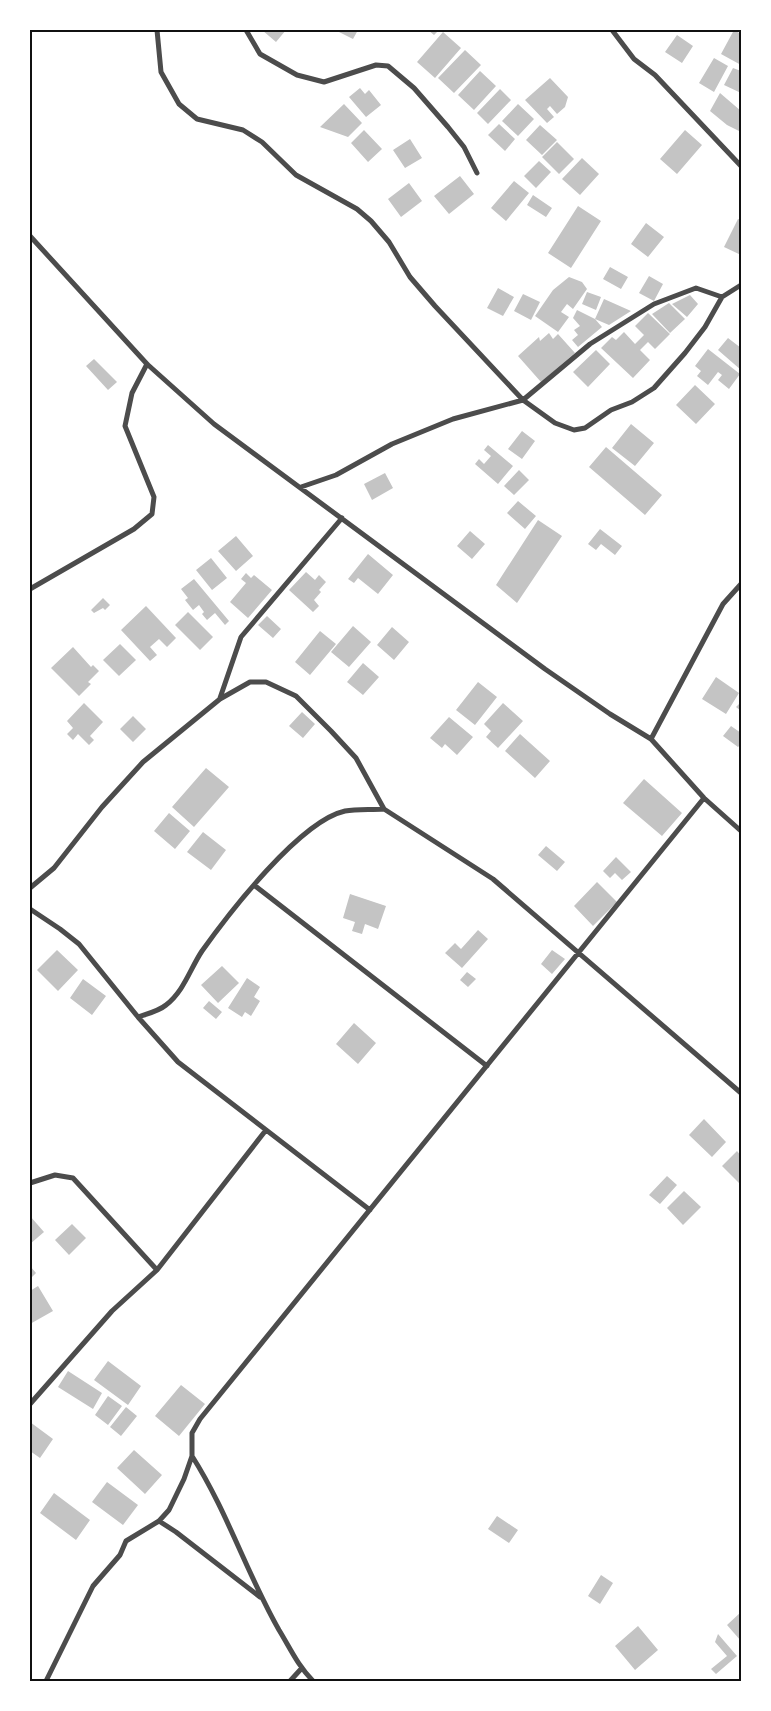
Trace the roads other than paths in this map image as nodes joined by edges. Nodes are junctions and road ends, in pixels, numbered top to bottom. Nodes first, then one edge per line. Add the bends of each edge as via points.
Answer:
1 (156, 30) edge
2 (246, 30) edge
3 (612, 30) edge
4 (741, 166) edge
5 (477, 173) dead end
6 (30, 236) edge
7 (741, 285) edge
8 (722, 297) junction
9 (147, 364) junction
10 (523, 400) junction
11 (301, 487) junction
12 (342, 518) junction
13 (741, 584) edge
14 (30, 589) edge
15 (220, 699) junction
16 (651, 739) junction
17 (704, 798) junction
18 (384, 809) junction
19 (741, 832) edge
20 (254, 885) junction
21 (30, 888) edge
22 (30, 909) edge
23 (579, 952) junction
24 (138, 1017) junction
25 (487, 1066) junction
26 (741, 1093) edge
27 (266, 1130) junction
28 (30, 1183) edge
29 (370, 1210) junction
30 (157, 1270) junction
31 (30, 1404) edge
32 (192, 1456) junction
33 (159, 1521) junction
34 (261, 1598) junction
35 (301, 1669) junction
36 (46, 1681) edge
37 (290, 1681) edge
38 (313, 1681) edge

1 - 10 street via 161,72 179,104 197,119 244,130 262,142 296,175 357,208 389,242 410,277
2 - 5 street via 260,54 297,75 324,82 376,64 388,66 414,88 448,127 464,147
3 - 4 street via 634,59 655,75
6 - 9 street
7 - 8 street
8 - 10 street via 696,288 654,304 590,344
8 - 10 street via 705,327 654,388 611,410 585,428 574,430 555,423
9 - 11 street via 214,424
9 - 14 street via 132,393 125,426 154,497 152,514 134,530
10 - 11 street via 452,419 392,444 336,475
11 - 12 street
12 - 15 street via 241,637
12 - 16 street via 545,669
13 - 16 street via 723,604
15 - 18 street via 250,682 266,682 296,696 356,758
15 - 21 street via 143,762 54,868
16 - 17 street
17 - 19 street
17 - 23 street
18 - 20 street via 345,811 320,822
18 - 23 street via 494,879
20 - 24 street via 201,953 182,988 166,1006
20 - 25 street
22 - 24 street via 79,944
23 - 25 street
23 - 26 street
24 - 27 street via 178,1062
25 - 29 street
27 - 29 street
27 - 30 street
28 - 30 street via 55,1175 73,1178
29 - 32 street via 200,1419 192,1433
30 - 31 street via 112,1311
32 - 33 street via 169,1510
32 - 34 street via 223,1513
33 - 34 street
33 - 36 street via 126,1541 120,1555 93,1586
34 - 35 street
35 - 37 street
35 - 38 street

